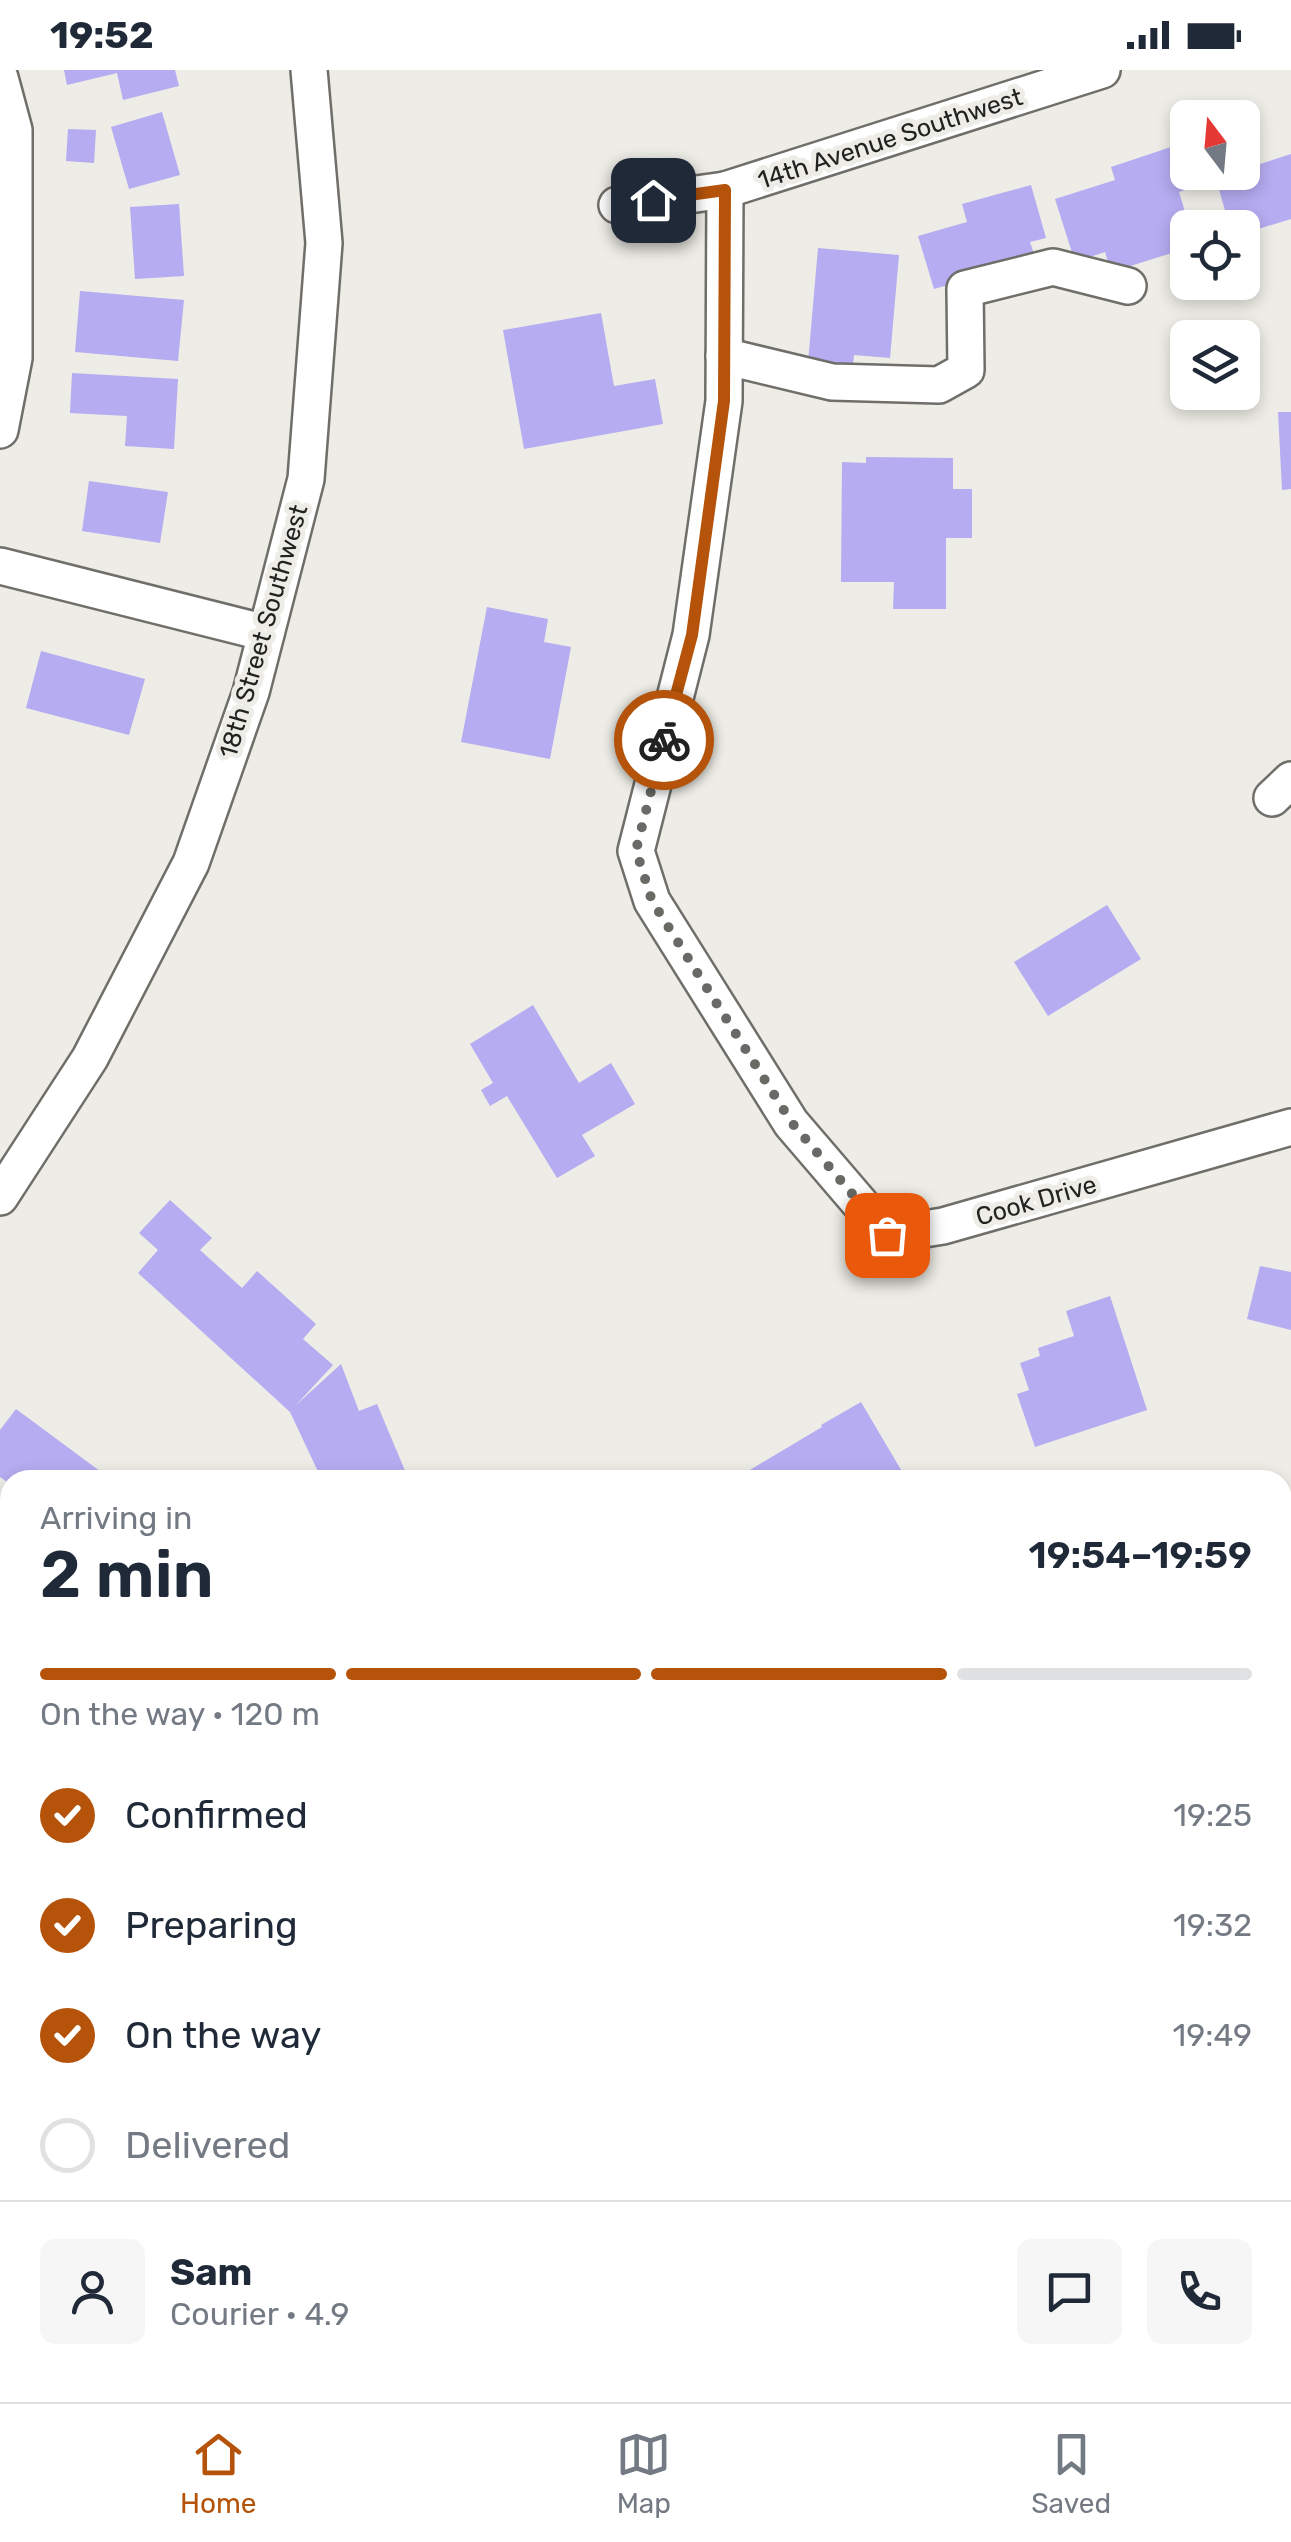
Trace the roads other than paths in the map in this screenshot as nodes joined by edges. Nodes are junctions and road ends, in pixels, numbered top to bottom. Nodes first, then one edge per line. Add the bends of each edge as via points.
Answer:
1 (310, 70) edge
2 (1102, 70) edge
3 (0, 78) edge
4 (725, 190) junction
5 (617, 205) dead end
6 (1128, 286) dead end
7 (724, 356) junction
8 (0, 430) edge
9 (0, 566) edge
10 (266, 633) junction
11 (1291, 1127) edge
12 (0, 1196) edge

1 - 10 street, 18th Street Southwest via 324,243 306,479
2 - 4 street, 14th Avenue Southwest
3 - 8 street via 14,130 14,358
4 - 5 street, 14th Avenue Southwest
4 - 7 street, Cook Drive
6 - 7 street via 1053,266 966,288 966,370 939,385 832,382
7 - 11 street, Cook Drive via 724,401 692,635 636,850 652,901 792,1123 887,1235 942,1226
9 - 10 street
10 - 12 street, 18th Street Southwest via 191,863 90,1058

